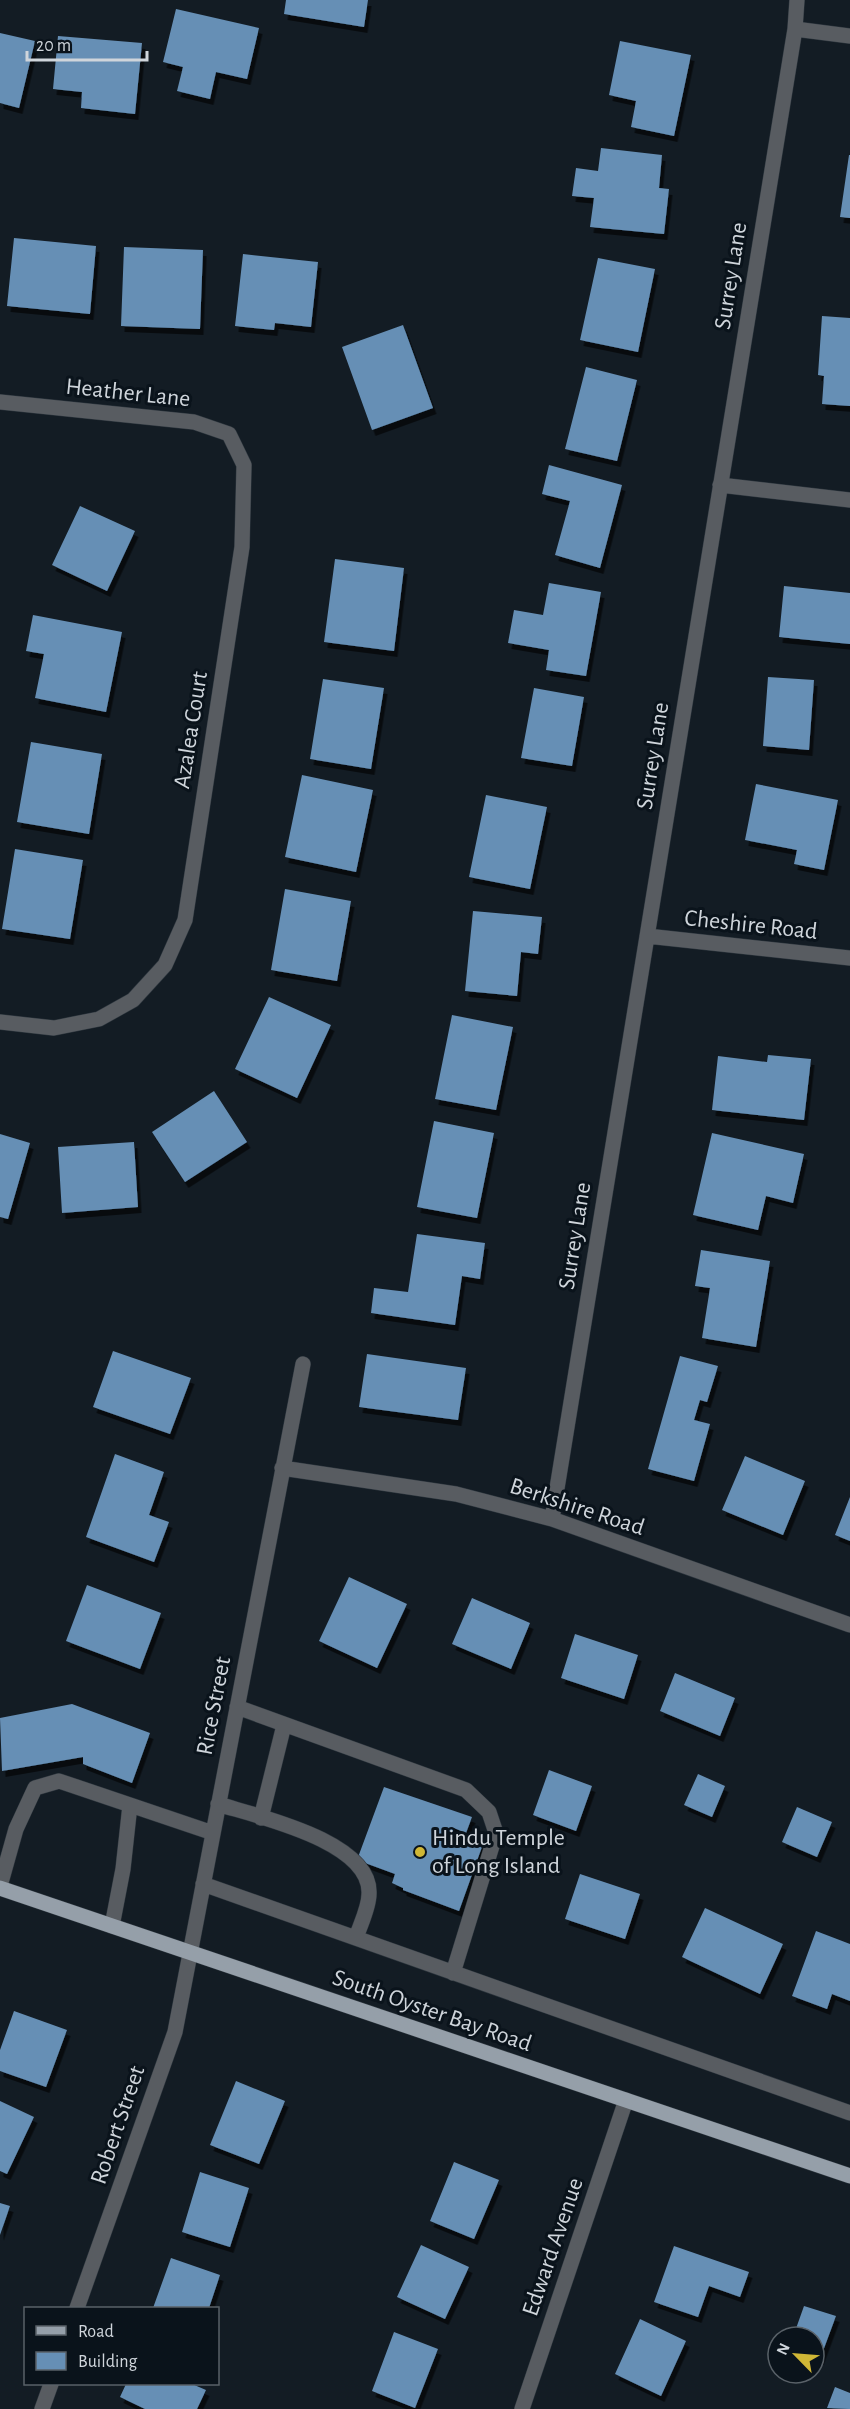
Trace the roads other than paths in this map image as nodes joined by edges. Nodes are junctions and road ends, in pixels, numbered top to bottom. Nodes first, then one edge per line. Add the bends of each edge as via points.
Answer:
1 (797, 0) edge
2 (795, 29) junction
3 (850, 36) edge
4 (0, 402) edge
5 (238, 453) joint
6 (720, 485) junction
7 (850, 500) edge
8 (647, 936) junction
9 (850, 958) edge
10 (0, 1022) edge
11 (303, 1364) dead end
12 (282, 1468) junction
13 (552, 1519) junction
14 (850, 1625) edge
15 (237, 1707) junction
16 (284, 1725) junction
17 (218, 1804) junction
18 (130, 1806) junction
19 (261, 1818) junction
20 (213, 1833) junction
21 (203, 1884) junction
22 (0, 1887) edge
23 (112, 1926) junction
24 (356, 1938) junction
25 (190, 1953) junction
26 (453, 1973) junction
27 (626, 2100) junction
28 (850, 2113) edge
29 (850, 2176) edge
30 (77, 2307) edge
31 (51, 2385) edge
32 (42, 2409) edge
33 (522, 2409) edge

1 - 2 street, Surrey Lane
2 - 3 street
2 - 6 street, Surrey Lane
4 - 5 street, Heather Lane via 194,422 229,434
5 - 10 street, Azalea Court via 244,465 242,546 185,920 165,965 134,1000 99,1019 54,1029
6 - 7 street
6 - 8 street, Surrey Lane
8 - 9 street, Cheshire Road
8 - 13 street, Surrey Lane
11 - 12 street, Rice Street
12 - 13 street, Berkshire Road via 456,1494
12 - 15 street, Rice Street
13 - 14 street, Berkshire Road
15 - 16 street
15 - 17 street, Rice Street
16 - 19 street
16 - 26 street via 466,1790 489,1812 496,1833
17 - 19 street
17 - 20 street, Rice Street
18 - 20 street
18 - 22 street via 59,1781 35,1788 16,1828
18 - 23 street
19 - 24 street via 319,1836 364,1875 370,1893
20 - 21 street, Rice Street
21 - 24 street
21 - 25 street, Rice Street
22 - 23 main road, South Oyster Bay Road
23 - 25 main road, South Oyster Bay Road
24 - 26 street
25 - 27 main road, South Oyster Bay Road
25 - 30 street, Robert Street via 175,2032
26 - 28 street
27 - 29 main road, South Oyster Bay Road
27 - 33 street, Edward Avenue
31 - 32 street

